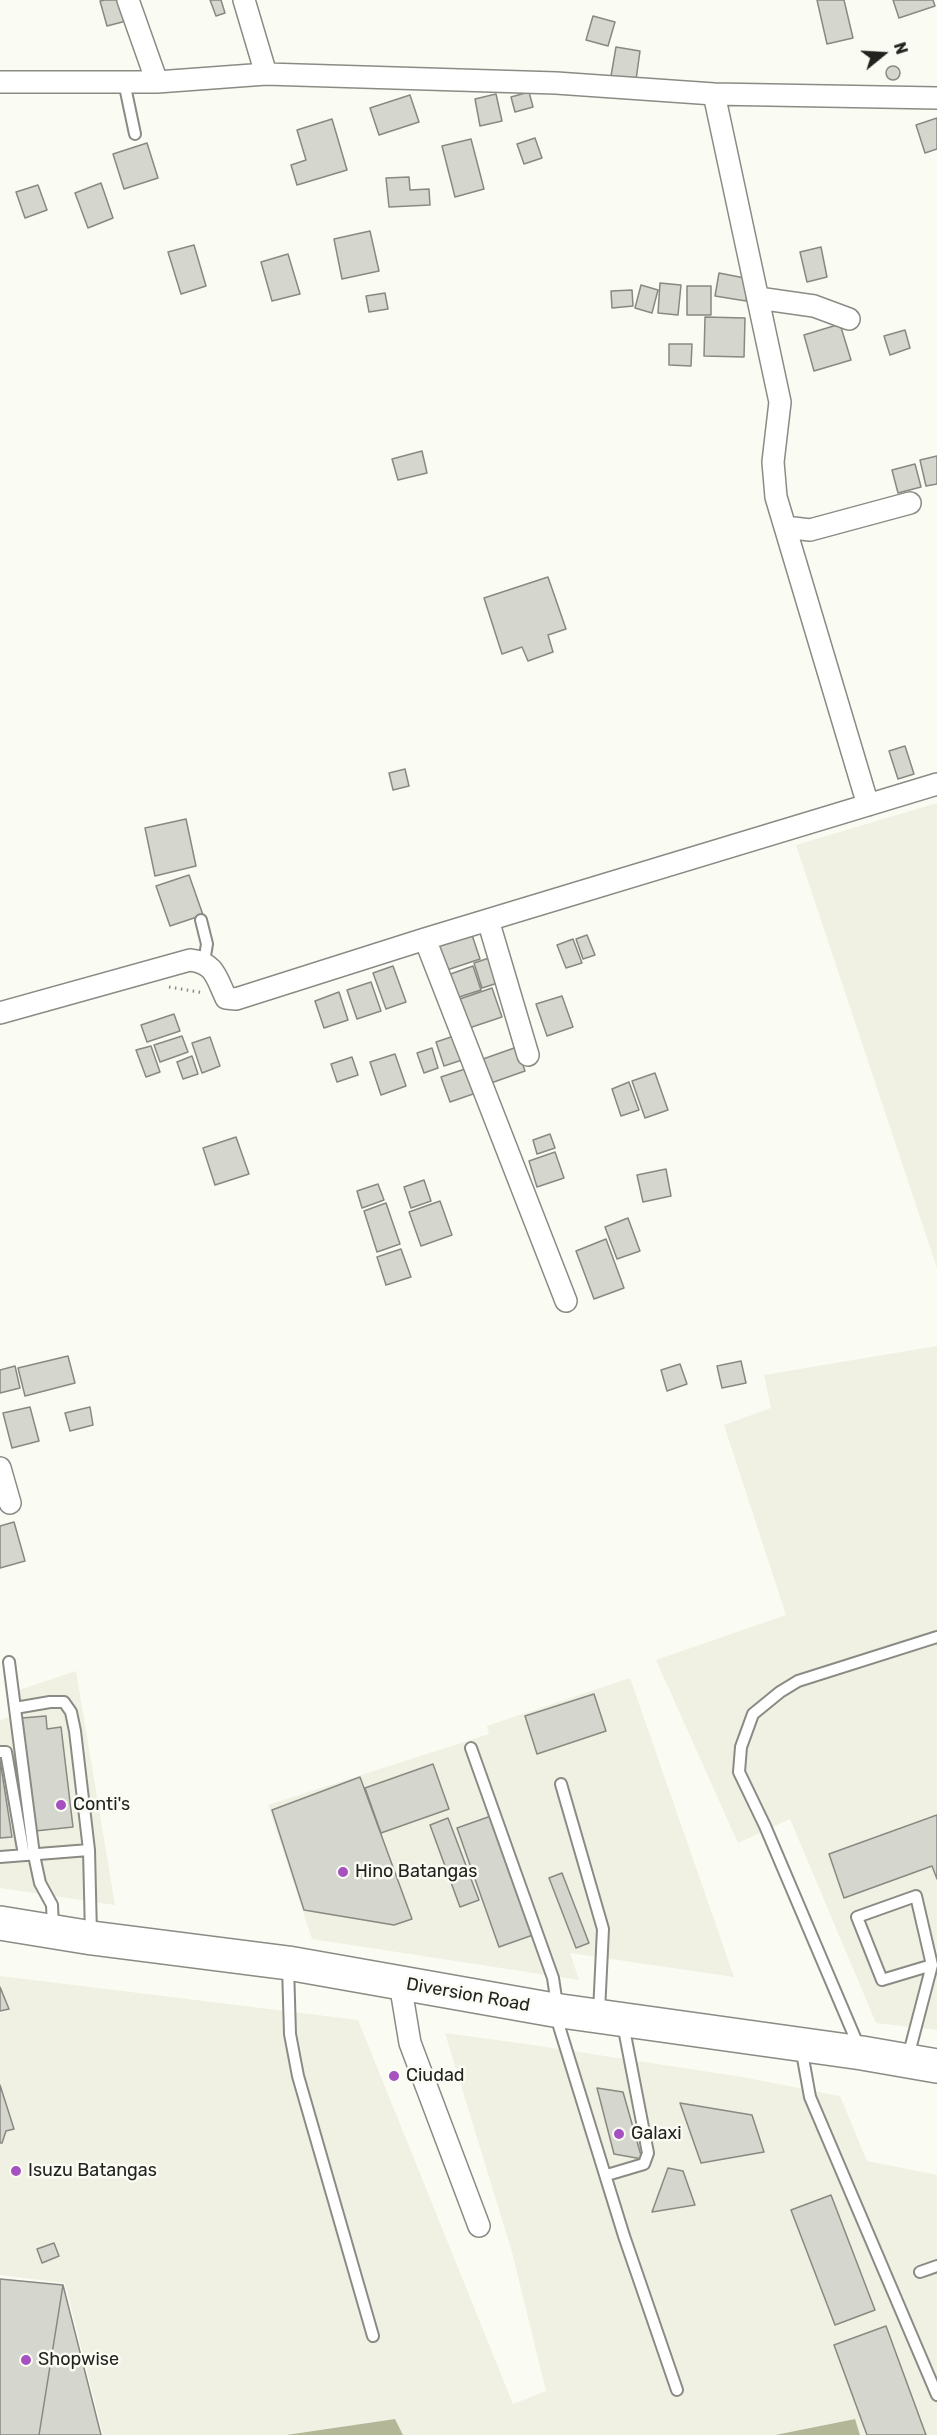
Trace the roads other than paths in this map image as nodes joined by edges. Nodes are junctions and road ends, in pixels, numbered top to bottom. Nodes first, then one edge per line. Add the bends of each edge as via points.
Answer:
1 (128, 0) edge
2 (244, 0) edge
3 (266, 74) junction
4 (0, 82) edge
5 (124, 82) junction
6 (157, 82) junction
7 (714, 94) junction
8 (937, 98) edge
9 (135, 134) dead end
10 (758, 298) junction
11 (849, 319) dead end
12 (910, 503) dead end
13 (785, 528) junction
14 (937, 784) edge
15 (868, 805) junction
16 (201, 920) dead end
17 (488, 920) junction
18 (425, 939) junction
19 (204, 962) junction
20 (0, 1012) edge
21 (528, 1055) dead end
22 (566, 1301) dead end
23 (0, 1468) edge
24 (10, 1503) dead end
25 (937, 1636) edge
26 (9, 1662) dead end
27 (15, 1708) junction
28 (471, 1748) dead end
29 (0, 1752) edge
30 (561, 1784) dead end
31 (89, 1850) junction
32 (29, 1855) junction
33 (0, 1857) edge
34 (0, 1923) edge
35 (53, 1931) junction
36 (92, 1938) junction
37 (288, 1963) junction
38 (932, 1965) junction
39 (400, 1983) junction
40 (554, 2010) junction
41 (611, 2019) junction
42 (800, 2044) junction
43 (862, 2053) junction
44 (922, 2063) edge
45 (607, 2175) junction
46 (479, 2226) dead end
47 (937, 2266) edge
48 (920, 2272) dead end
49 (373, 2336) dead end
50 (676, 2390) dead end
51 (937, 2395) edge

1 - 6 street
2 - 3 street
3 - 6 street
3 - 7 street via 556,83
4 - 5 street
5 - 6 street
5 - 9 lane
7 - 8 street
7 - 10 street
10 - 11 street via 814,306
10 - 13 street via 780,402 773,462 776,497
12 - 13 street via 810,530
13 - 15 street
14 - 15 street
15 - 17 street
16 - 19 lane via 207,944
17 - 18 street
17 - 21 street
18 - 19 street via 236,999 226,998
18 - 22 street
19 - 20 street via 190,960
23 - 24 street
25 - 43 lane via 798,1682 780,1692 753,1714 741,1747 739,1772 743,1783
26 - 27 lane
27 - 31 lane via 64,1702 71,1712
27 - 32 lane
28 - 40 lane via 554,1978
29 - 32 lane via 6,1752
30 - 41 lane via 603,1929
31 - 32 lane
31 - 36 lane
32 - 33 lane
32 - 35 lane via 52,1905
34 - 35 highway, Diversion Road
35 - 36 highway, Diversion Road
36 - 37 highway, Diversion Road
37 - 39 highway, Diversion Road
37 - 49 lane via 290,2034 298,2076
38 - 38 lane via 916,1896 857,1917 882,1980
38 - 44 lane
39 - 40 highway, Diversion Road
39 - 46 street via 410,2043
40 - 41 highway, Diversion Road
40 - 45 lane
41 - 42 highway, Diversion Road
41 - 45 lane via 648,2153 644,2164
42 - 43 highway, Diversion Road
42 - 51 lane via 810,2097
43 - 44 highway, Diversion Road
45 - 50 lane
47 - 48 lane

